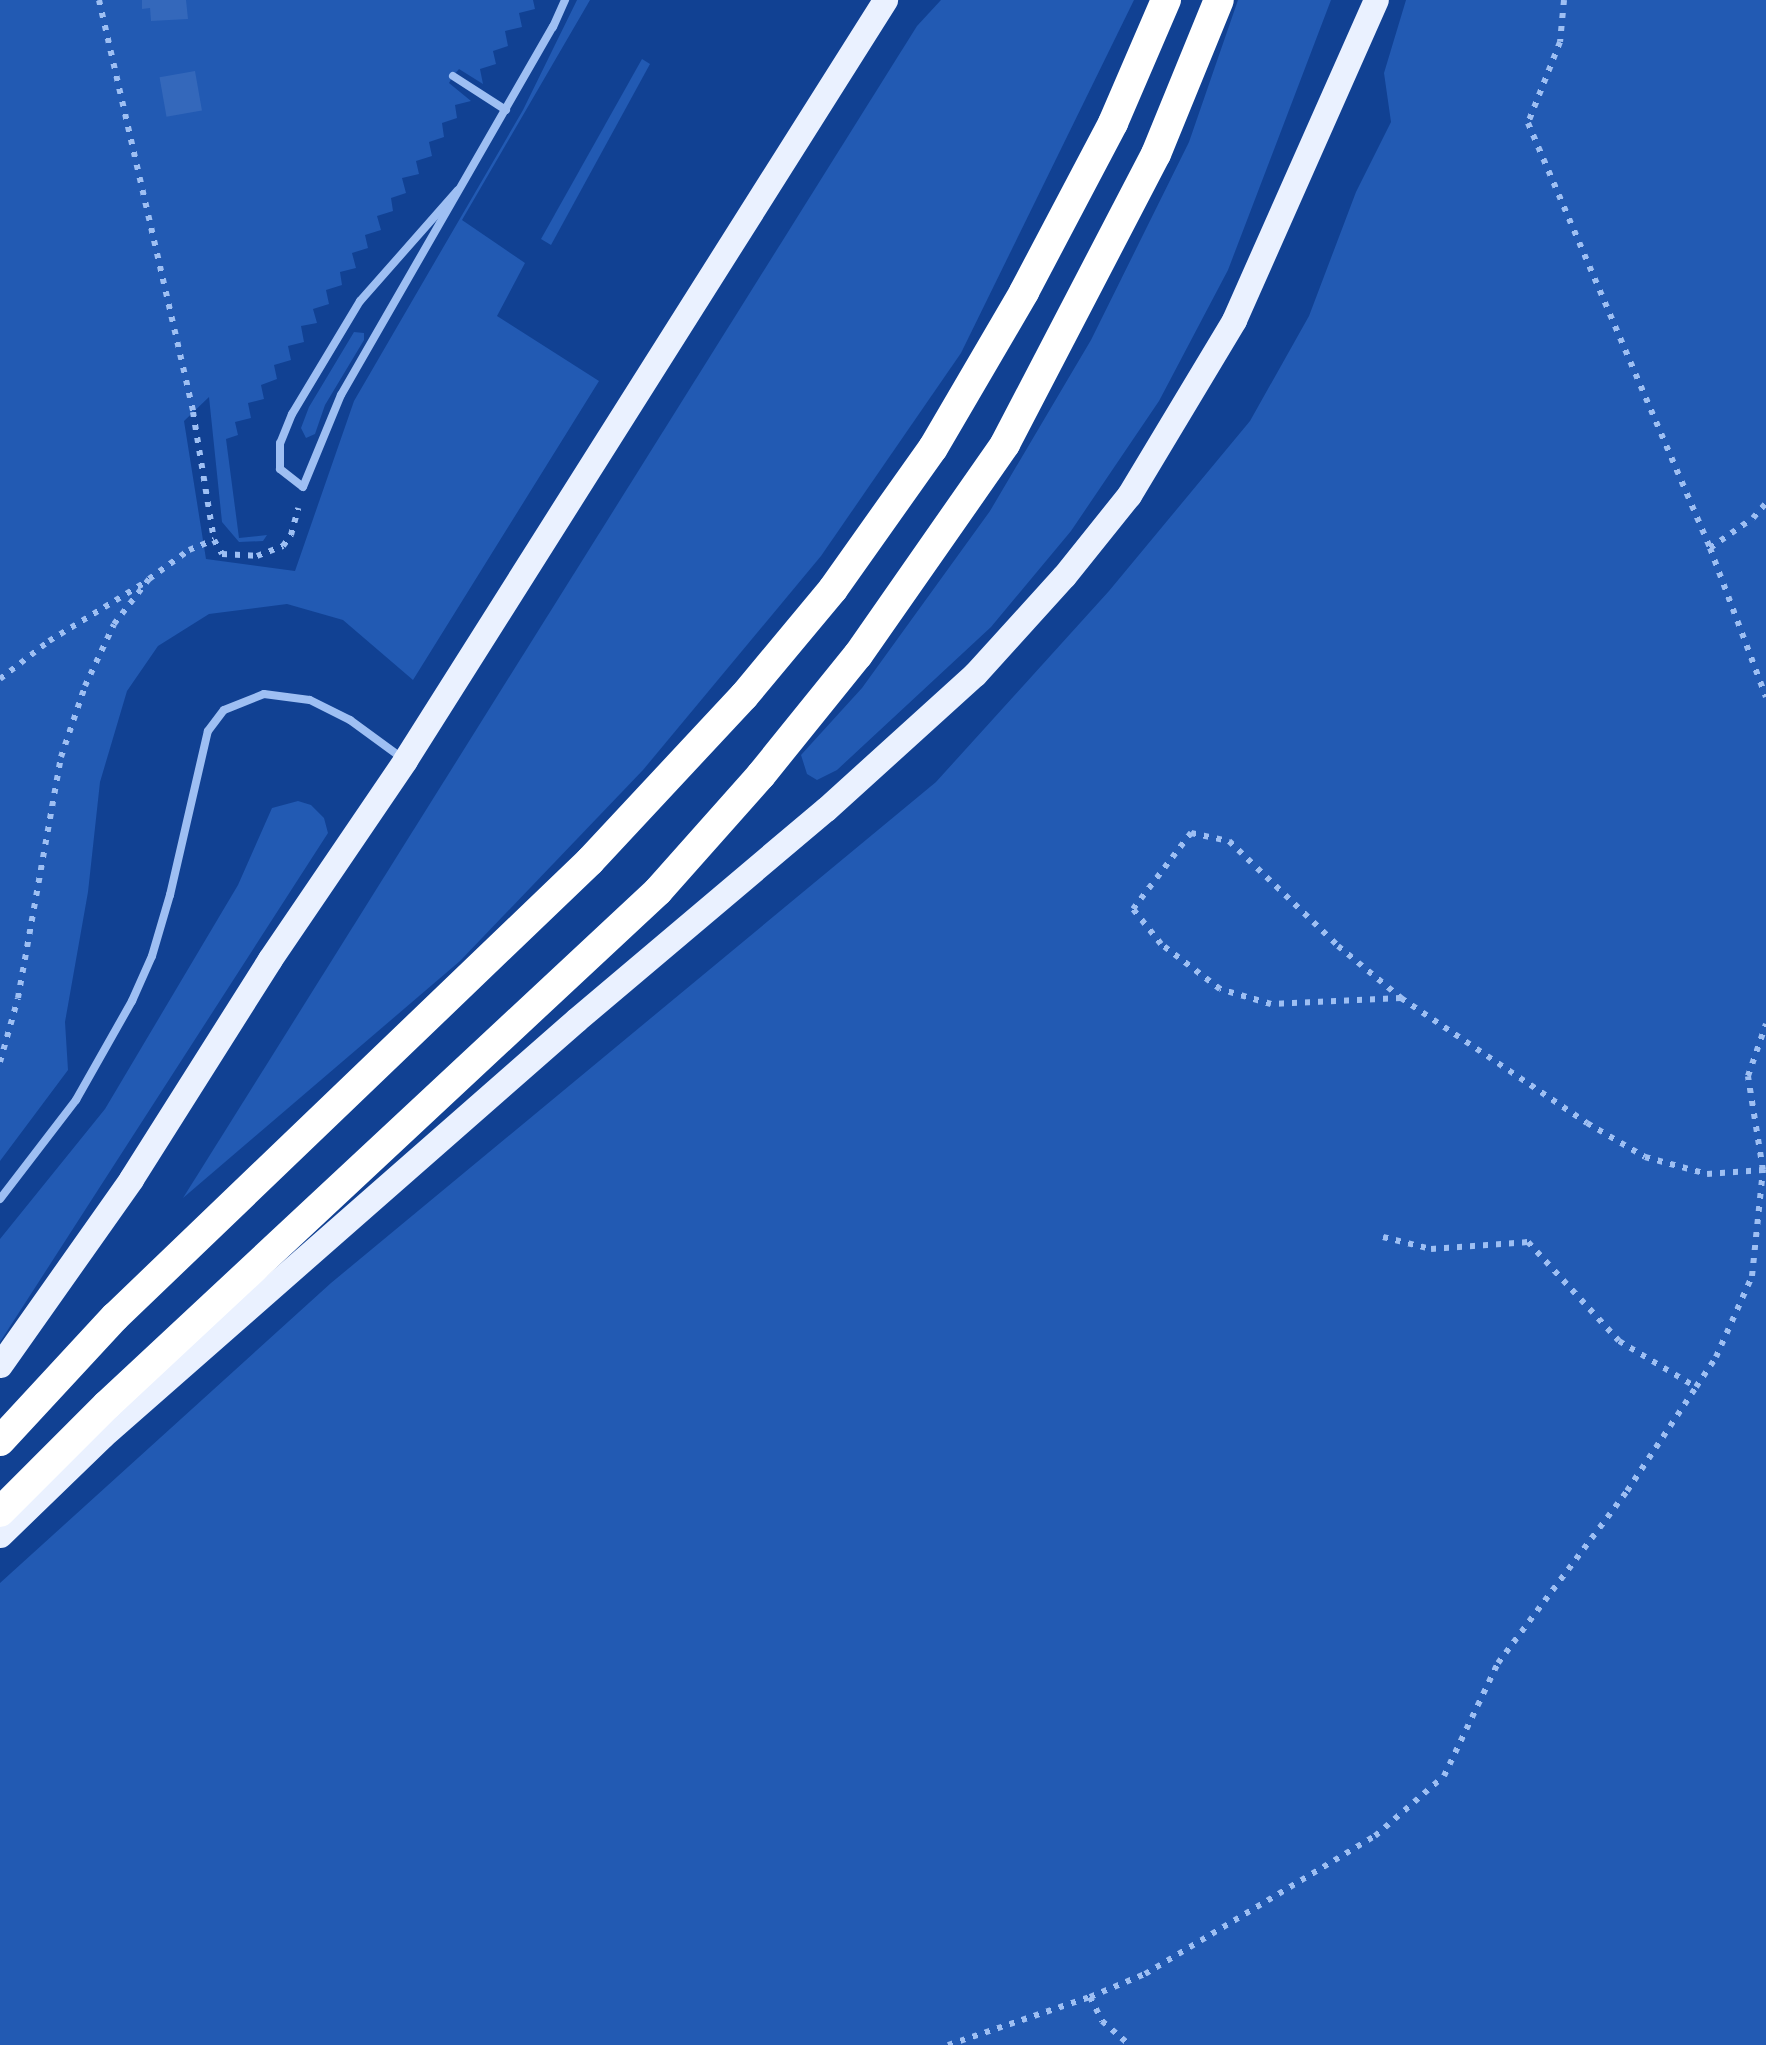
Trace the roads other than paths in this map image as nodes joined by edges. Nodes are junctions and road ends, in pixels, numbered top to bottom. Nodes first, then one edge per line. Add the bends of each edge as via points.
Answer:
1 (564, 0) edge
2 (885, 0) edge
3 (1166, 0) edge
4 (1219, 0) edge
5 (1376, 0) edge
6 (453, 76) dead end
7 (506, 110) junction
8 (458, 190) junction
9 (405, 760) junction
10 (0, 1199) edge
11 (0, 1366) edge
12 (0, 1441) edge
13 (0, 1512) edge
14 (0, 1535) edge

1 - 7 lane
2 - 9 main road
3 - 12 highway via 1113,124 1024,292 933,448 833,589 590,861 115,1316
4 - 13 highway via 1156,154 1004,444 858,655 658,890
5 - 14 main road via 1234,320 1129,495 1064,576 975,674 826,809 132,1410
6 - 7 lane
7 - 8 lane
8 - 8 lane via 341,394 303,487 280,469 280,443 292,414 360,301
9 - 10 lane via 310,700 264,694 224,710 208,732 170,895 132,1001 76,1100
9 - 11 main road via 131,1179

